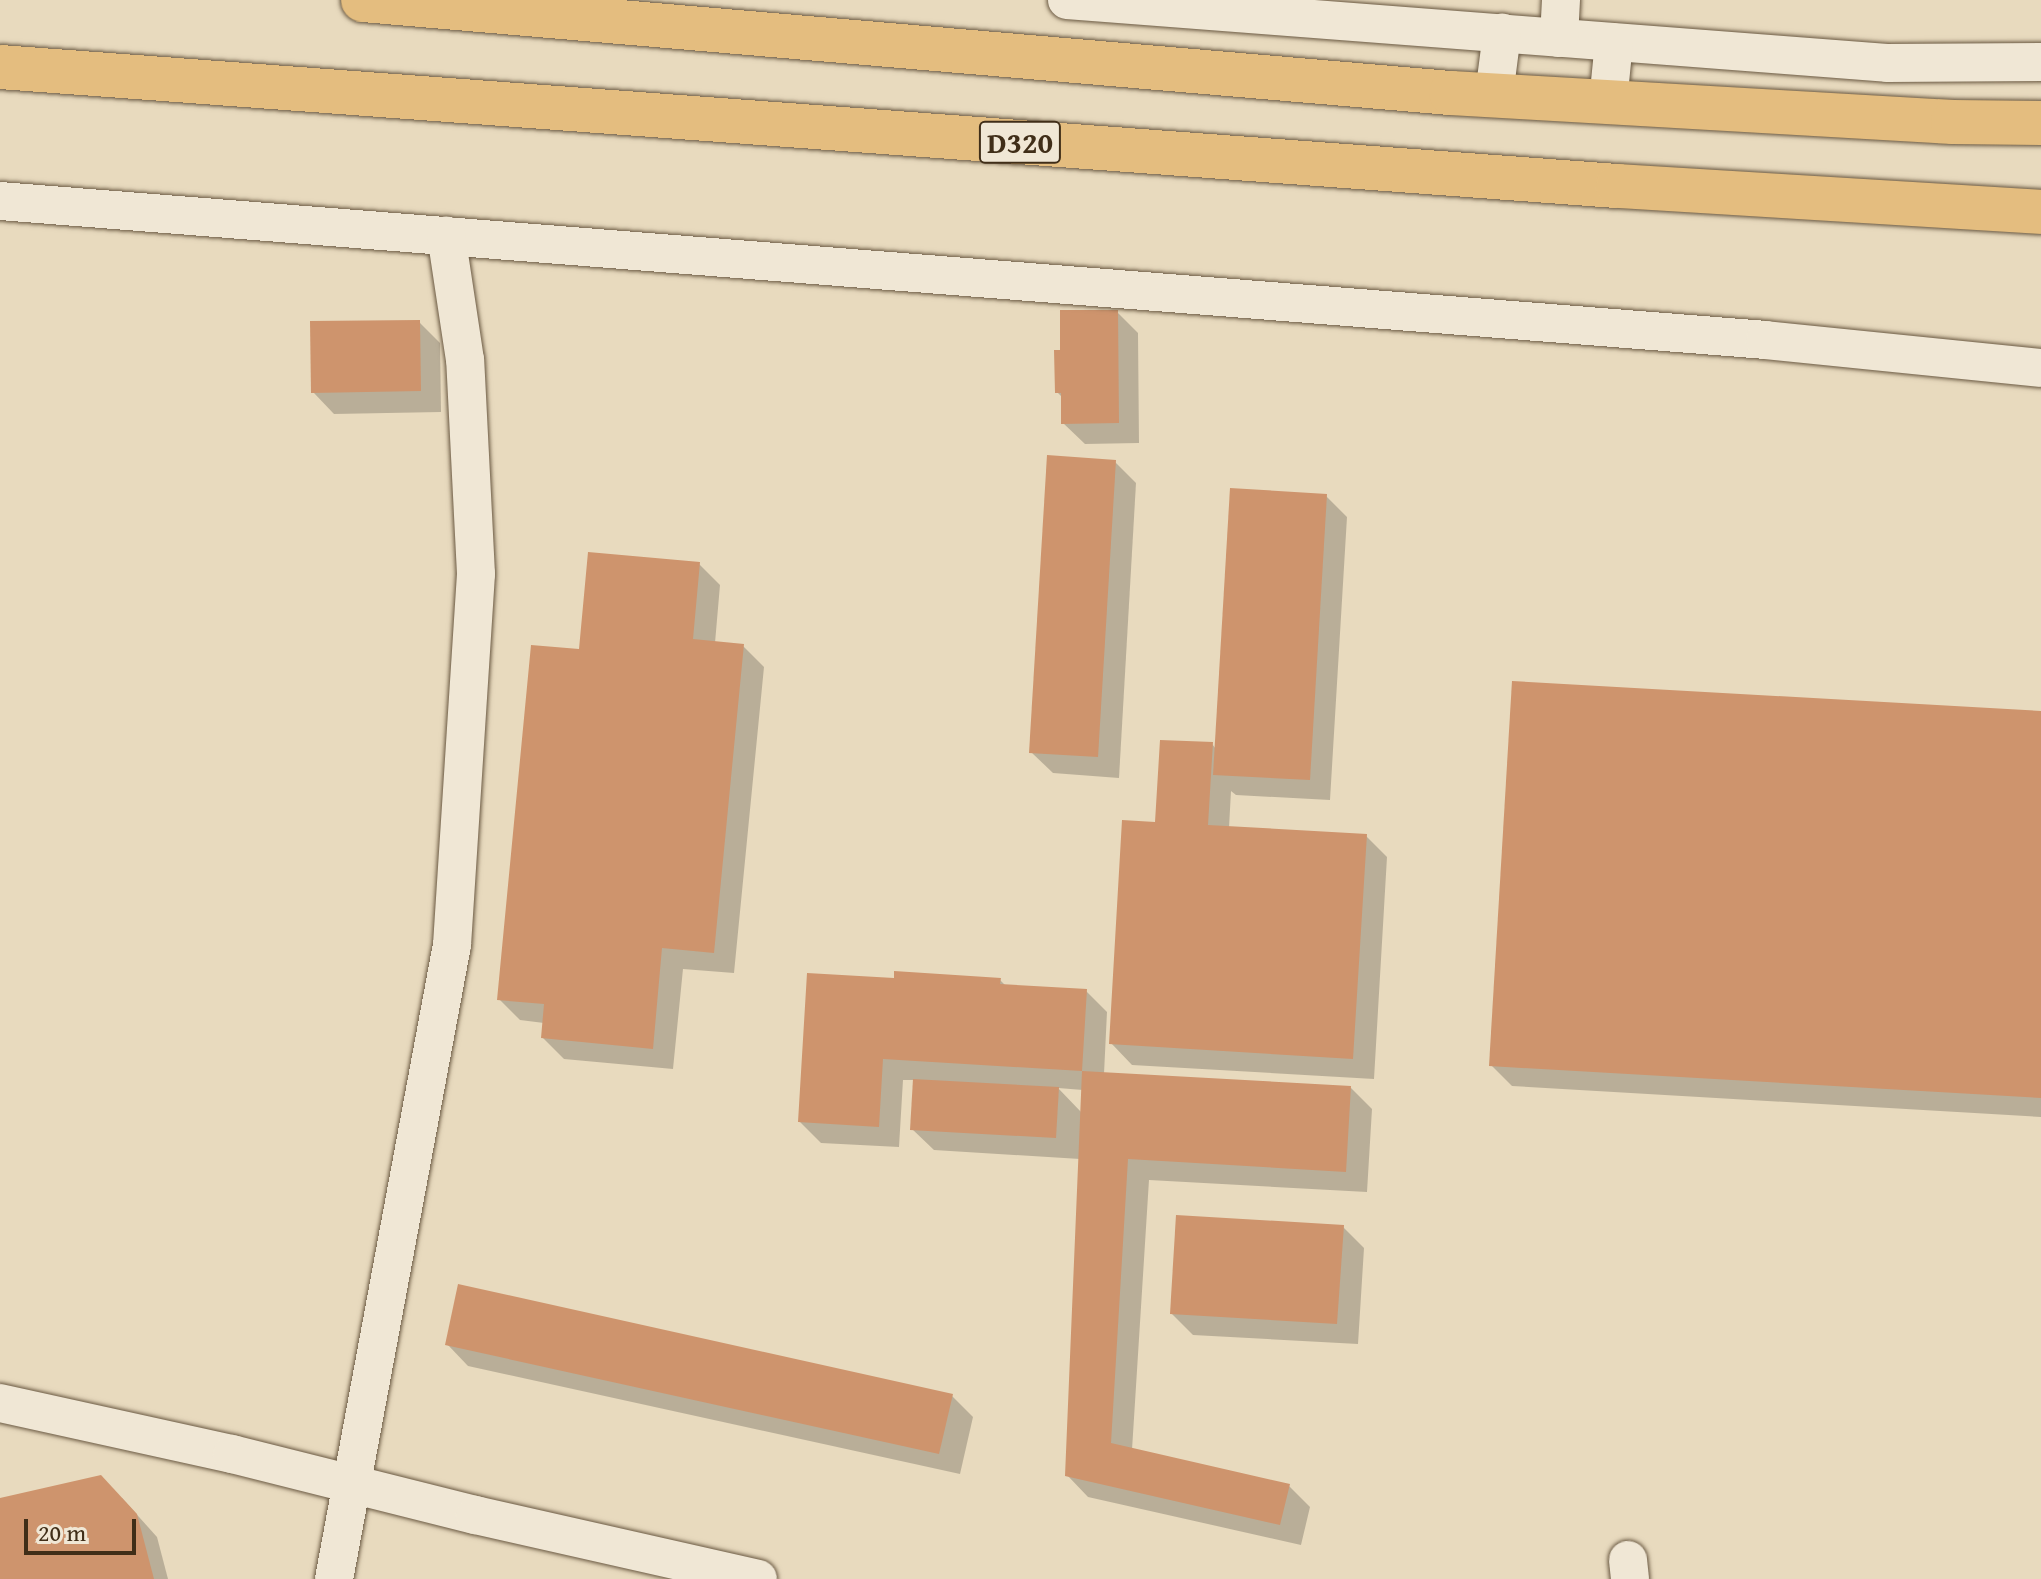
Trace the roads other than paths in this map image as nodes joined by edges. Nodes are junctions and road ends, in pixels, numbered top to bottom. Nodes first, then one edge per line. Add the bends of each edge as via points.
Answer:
1 (363, 0) edge
2 (1067, 0) edge
3 (1561, 0) edge
4 (1502, 33) junction
5 (1559, 38) junction
6 (1614, 42) junction
7 (2041, 62) edge
8 (0, 67) edge
9 (1494, 95) junction
10 (1608, 102) junction
11 (2041, 123) edge
12 (0, 201) edge
13 (2041, 212) edge
14 (446, 235) junction
15 (2041, 368) edge
16 (0, 1403) edge
17 (349, 1483) junction
18 (334, 1579) edge
19 (758, 1579) edge

1 - 9 highway
2 - 4 street
3 - 5 street
4 - 5 street
4 - 9 street
5 - 6 street
6 - 7 street via 1887,63
6 - 10 street
8 - 13 highway, D320 via 1618,186
9 - 10 highway
10 - 11 highway
12 - 14 street
14 - 15 street via 1765,340
14 - 17 street via 465,360 476,574 452,945
16 - 17 street
17 - 18 street
17 - 19 street

